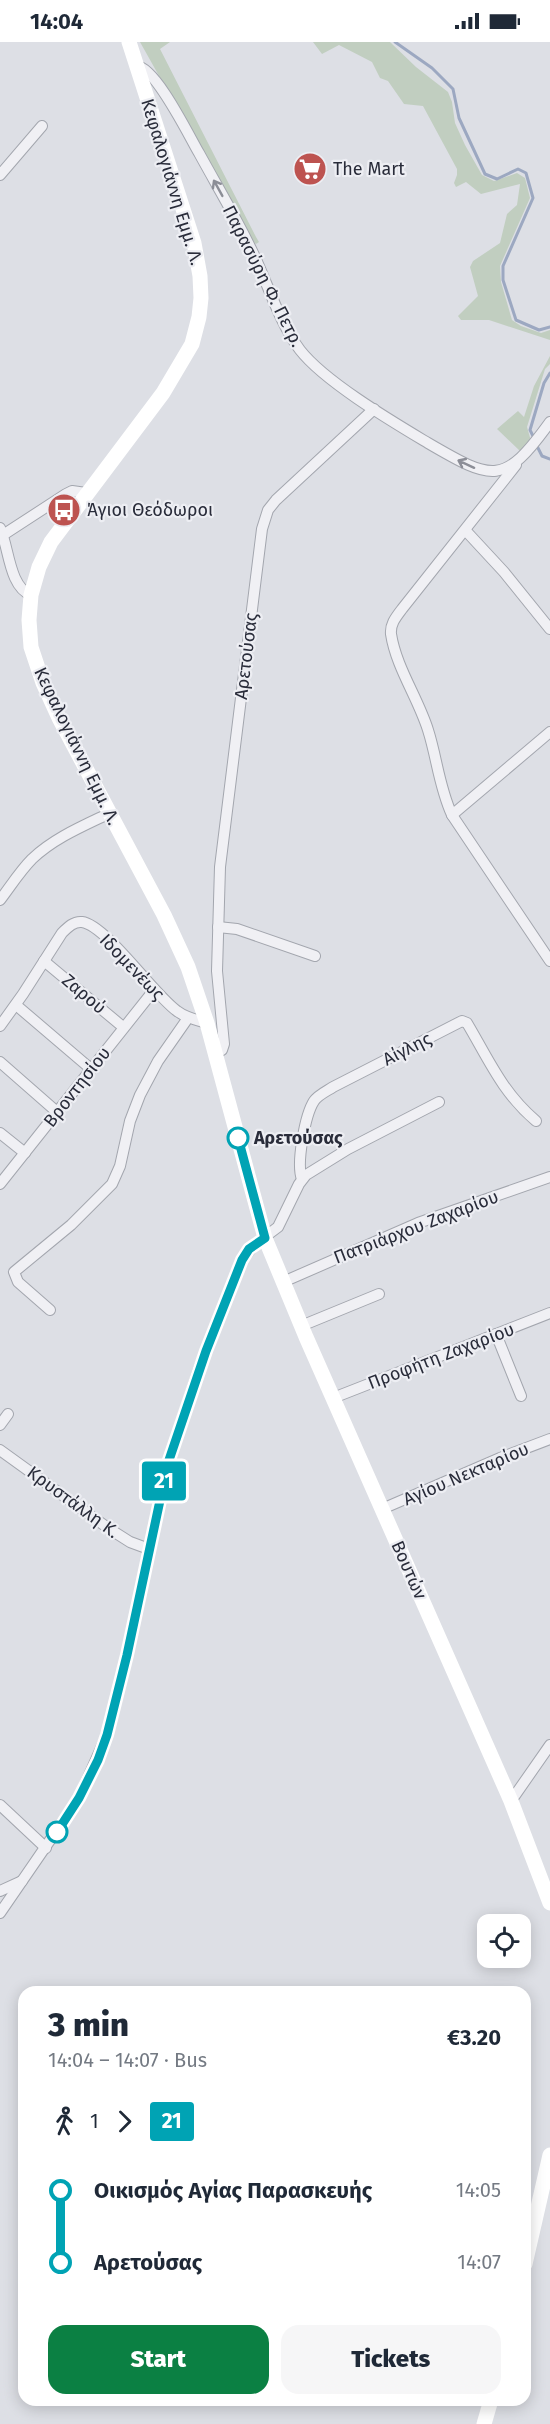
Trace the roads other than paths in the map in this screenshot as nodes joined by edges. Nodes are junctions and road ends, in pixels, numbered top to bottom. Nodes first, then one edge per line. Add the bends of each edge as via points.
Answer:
1 (129, 42) edge
2 (137, 66) junction
3 (42, 126) dead end
4 (0, 175) edge
5 (374, 408) junction
6 (550, 422) edge
7 (520, 460) junction
8 (86, 493) junction
9 (2, 531) edge
10 (466, 531) junction
11 (31, 595) junction
12 (550, 629) edge
13 (550, 732) edge
14 (110, 813) junction
15 (452, 815) junction
16 (0, 900) edge
17 (218, 927) junction
18 (315, 956) dead end
19 (44, 961) junction
20 (550, 961) edge
21 (154, 990) junction
22 (16, 1005) junction
23 (188, 1018) junction
24 (207, 1023) junction
25 (0, 1026) edge
26 (123, 1027) junction
27 (215, 1054) junction
28 (0, 1062) edge
29 (91, 1069) junction
30 (439, 1102) dead end
31 (57, 1112) junction
32 (536, 1121) dead end
33 (0, 1133) edge
34 (25, 1153) junction
35 (550, 1177) edge
36 (302, 1179) junction
37 (0, 1184) edge
38 (265, 1238) junction
39 (283, 1282) junction
40 (379, 1294) dead end
41 (50, 1310) dead end
42 (550, 1313) edge
43 (301, 1326) junction
44 (496, 1334) junction
45 (521, 1396) dead end
46 (333, 1398) junction
47 (8, 1414) dead end
48 (0, 1425) edge
49 (550, 1439) edge
50 (0, 1450) edge
51 (382, 1509) junction
52 (149, 1549) junction
53 (550, 1745) edge
54 (511, 1801) junction
55 (0, 1805) edge
56 (46, 1848) junction
57 (25, 1879) junction
58 (0, 1891) edge
59 (550, 1903) edge
60 (0, 1913) edge
61 (550, 2155) edge
62 (531, 2238) edge
63 (489, 2406) edge
64 (484, 2424) edge

1 - 2 main road, Κεφαλογιάννη Εμμ. Λ.
5 -> 2 street, Παρασύρη Φ. Πετρ. via 300,350 180,120 155,80
2 - 8 main road, Κεφαλογιάννη Εμμ. Λ. via 194,243 200,276 199,317 188,353 173,377
3 - 4 street
7 -> 5 street, Παρασύρη Φ. Πετρ. via 503,470 477,469
5 - 17 street, Αρετούσας via 276,500 262,529 222,838
6 - 7 street
7 - 10 street
8 - 9 street via 72,491
8 - 11 main road, Κεφαλογιάννη Εμμ. Λ. via 51,542
9 - 11 street via 15,579
10 - 12 street
10 - 15 street via 402,609 391,631 429,733
11 - 14 main road, Κεφαλογιάννη Εμμ. Λ. via 30,635 40,675
13 - 15 street
14 - 16 street via 40,852
14 - 24 main road, Κεφαλογιάννη Εμμ. Λ. via 180,949
15 - 20 street
17 - 18 street via 237,929
17 - 27 street, Αρετούσας via 217,971 224,1044
19 - 21 street, Ιδομενέως via 66,928 86,923 115,947
19 - 22 street, Ιδομενέως
19 - 26 street, Ζαρού
21 - 23 street, Ιδομενέως
21 - 26 street, Βροντησίου
22 - 25 street, Ιδομενέως
22 - 29 street
23 - 24 street, Ιδομενέως
23 - 41 street via 140,1095 112,1184 78,1219 15,1270 17,1281
24 - 27 main road, Κεφαλογιάννη Εμμ. Λ.
26 - 29 street, Βροντησίου
27 - 38 main road, Κεφαλογιάννη Εμμ. Λ.
28 - 31 street
29 - 31 street, Βροντησίου
30 - 36 street via 329,1159
31 - 34 street, Βροντησίου
32 - 36 street, Αίγλης via 512,1098 467,1023 462,1021 317,1098 303,1139
33 - 34 street
34 - 37 street, Βροντησίου
35 - 39 street, Πατριάρχου Ζαχαρίου via 417,1223
36 - 38 street via 278,1227
38 - 39 main road, Βουτών
38 - 52 street via 249,1249 242,1260 209,1342 168,1463
39 - 43 main road, Βουτών
40 - 43 street
42 - 44 street, Προφήτη Ζαχαρίου
43 - 46 main road, Βουτών
44 - 45 street
44 - 46 street, Προφήτη Ζαχαρίου
46 - 51 main road, Βουτών
47 - 48 street
49 - 51 street, Αγίου Νεκταρίου
50 - 52 street, Κρυστάλλη Κ. via 108,1528
51 - 54 main road, Βουτών
52 - 56 street via 107,1735 79,1798
53 - 54 street
54 - 59 main road, Βουτών
55 - 56 street
56 - 57 street
57 - 58 street
57 - 60 street
61 - 62 main road
63 - 64 main road

